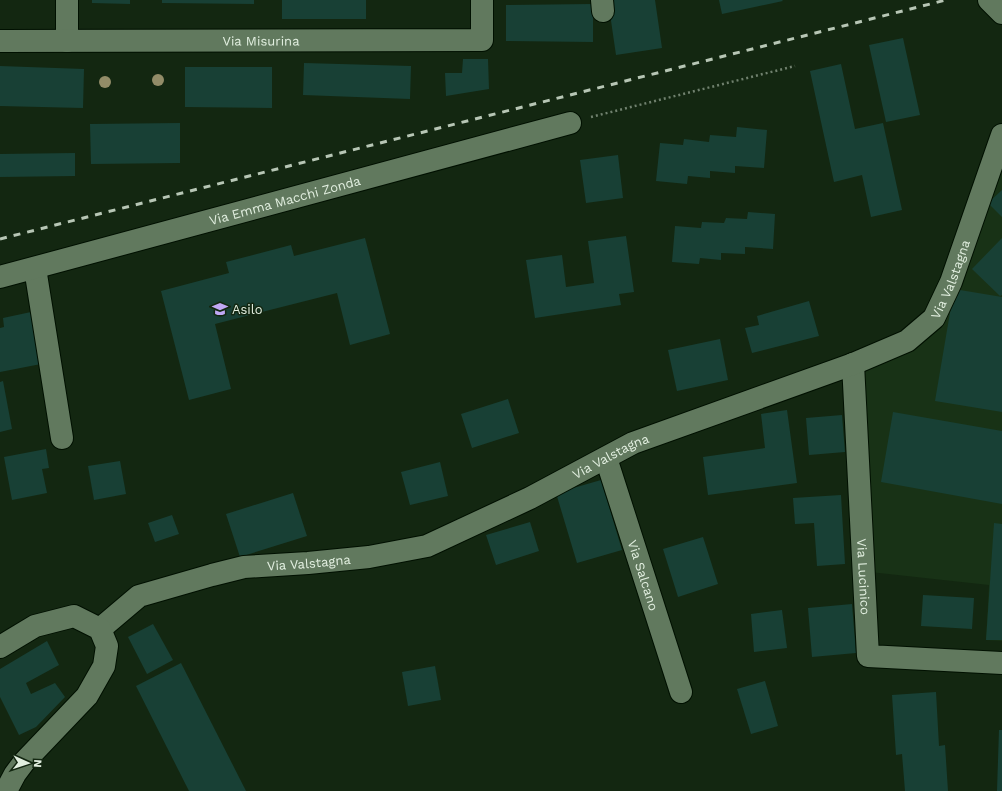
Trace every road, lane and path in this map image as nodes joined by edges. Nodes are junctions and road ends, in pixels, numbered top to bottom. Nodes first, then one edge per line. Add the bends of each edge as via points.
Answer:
1 (67, 0) edge
2 (482, 0) edge
3 (989, 0) edge
4 (1002, 13) edge
5 (0, 41) edge
6 (67, 41) junction
7 (795, 66) dead end
8 (570, 123) joint
9 (1002, 135) edge
10 (35, 268) junction
11 (0, 277) edge
12 (853, 364) junction
13 (62, 438) dead end
14 (606, 458) junction
15 (100, 629) junction
16 (0, 646) edge
17 (1002, 663) edge
18 (681, 692) dead end
19 (6, 791) edge

1 - 6 street
2 - 6 street, Via Misurina via 482,40
3 - 4 street
5 - 6 street, Via Misurina
7 - 8 path
8 - 10 street, Via Emma Macchi Zonda
9 - 12 street, Via Valstagna via 951,282 934,318 907,341
10 - 11 street, Via Emma Macchi Zonda
10 - 13 street
12 - 14 street, Via Valstagna via 633,443
12 - 17 street, Via Lucinico via 868,656
14 - 15 street, Via Valstagna via 530,498 427,546 369,557 244,567 212,575 138,596
14 - 18 street, Via Salcano
15 - 16 street via 74,616 35,626
15 - 19 street via 107,646 104,666 87,696 24,762

